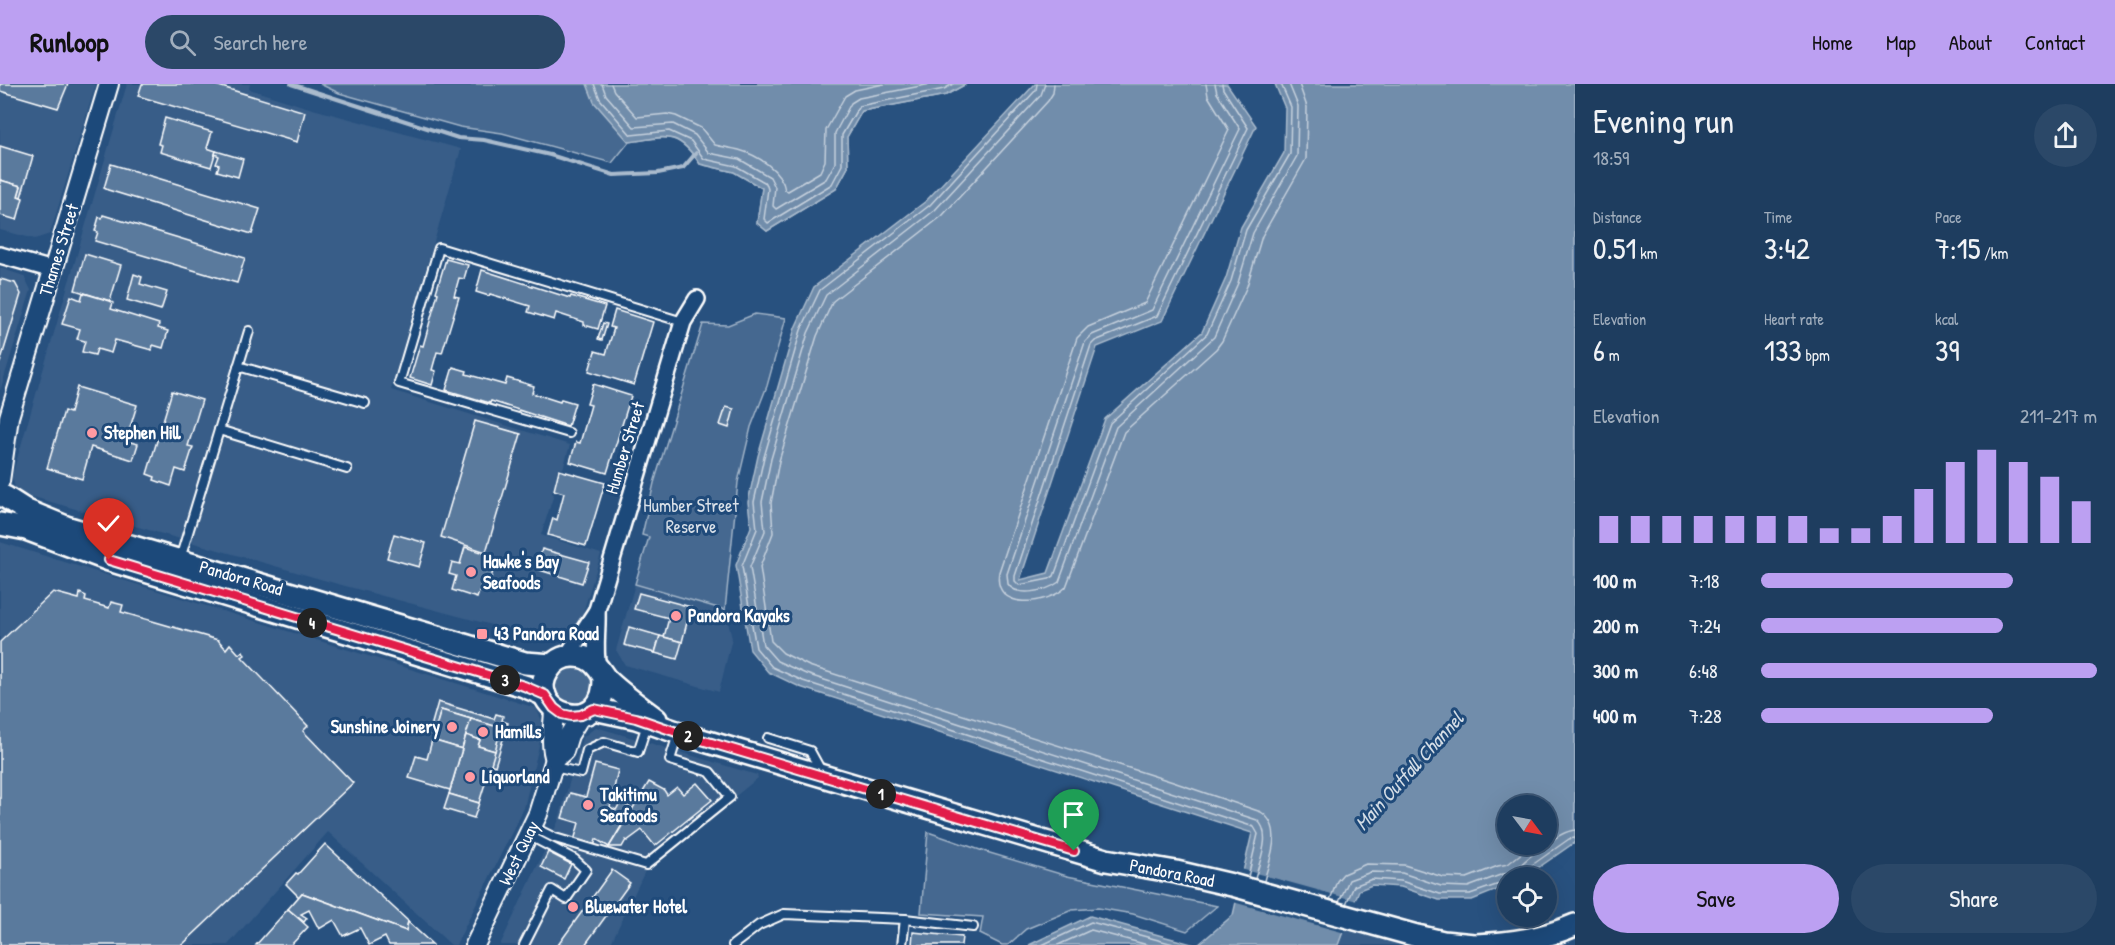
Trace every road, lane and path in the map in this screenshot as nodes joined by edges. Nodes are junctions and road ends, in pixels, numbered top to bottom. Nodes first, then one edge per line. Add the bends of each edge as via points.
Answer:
1 (109, 84) edge
2 (0, 255) edge
3 (53, 270) junction
4 (697, 299) dead end
5 (683, 322) junction
6 (249, 331) dead end
7 (238, 366) junction
8 (365, 404) dead end
9 (9, 417) junction
10 (219, 430) junction
11 (570, 433) dead end
12 (0, 434) edge
13 (347, 469) dead end
14 (2, 489) edge
15 (0, 519) edge
16 (0, 524) edge
17 (180, 560) junction
18 (597, 610) junction
19 (560, 661) junction
20 (601, 672) junction
21 (549, 702) junction
22 (588, 712) junction
23 (664, 727) junction
24 (768, 738) dead end
25 (554, 763) junction
26 (825, 777) junction
27 (530, 831) junction
28 (905, 919) junction
29 (1575, 925) edge
30 (973, 927) dead end
31 (1545, 941) edge
32 (475, 945) edge
33 (524, 945) edge
34 (732, 945) edge
35 (902, 945) edge
36 (1475, 945) edge

1 - 3 street, Thames Street
2 - 3 street
3 - 9 street, Thames Street
4 - 5 street, Humber Street
5 - 11 lane via 440,248 399,384
5 - 18 street, Humber Street
6 - 7 lane
7 - 8 lane
7 - 10 lane
9 - 12 street, Thames Street
9 - 14 street, Thames Street
10 - 13 lane
10 - 17 lane
14 - 15 main road via 6,509
14 - 17 main road, Pandora Road via 27,511 46,520
16 - 21 main road, Pandora Road via 524,686
17 - 19 main road, Pandora Road via 525,663
18 - 19 street, Humber Street
18 - 20 street, Humber Street via 596,657
19 - 20 main road via 579,656 590,660
19 - 21 main road via 545,675
20 - 22 main road via 602,697
20 - 23 main road
21 - 22 main road via 562,714
21 - 25 street, West Quay
22 - 23 main road, Pandora Road via 621,714
22 - 25 street, West Quay via 569,735 564,751
23 - 25 lane via 638,752 604,742 587,750 580,773
23 - 26 main road, Pandora Road
23 - 27 lane via 670,760 710,771 730,797 646,865
24 - 26 lane via 810,751
25 - 27 street, West Quay
26 - 36 main road, Pandora Road via 1106,860 1232,885 1443,942
27 - 32 street, West Quay
27 - 33 lane via 586,870 566,899 552,890
28 - 30 lane
28 - 34 lane via 783,914 759,925
28 - 35 lane
29 - 31 main road, Pandora Road
31 - 36 main road, Pandora Road

